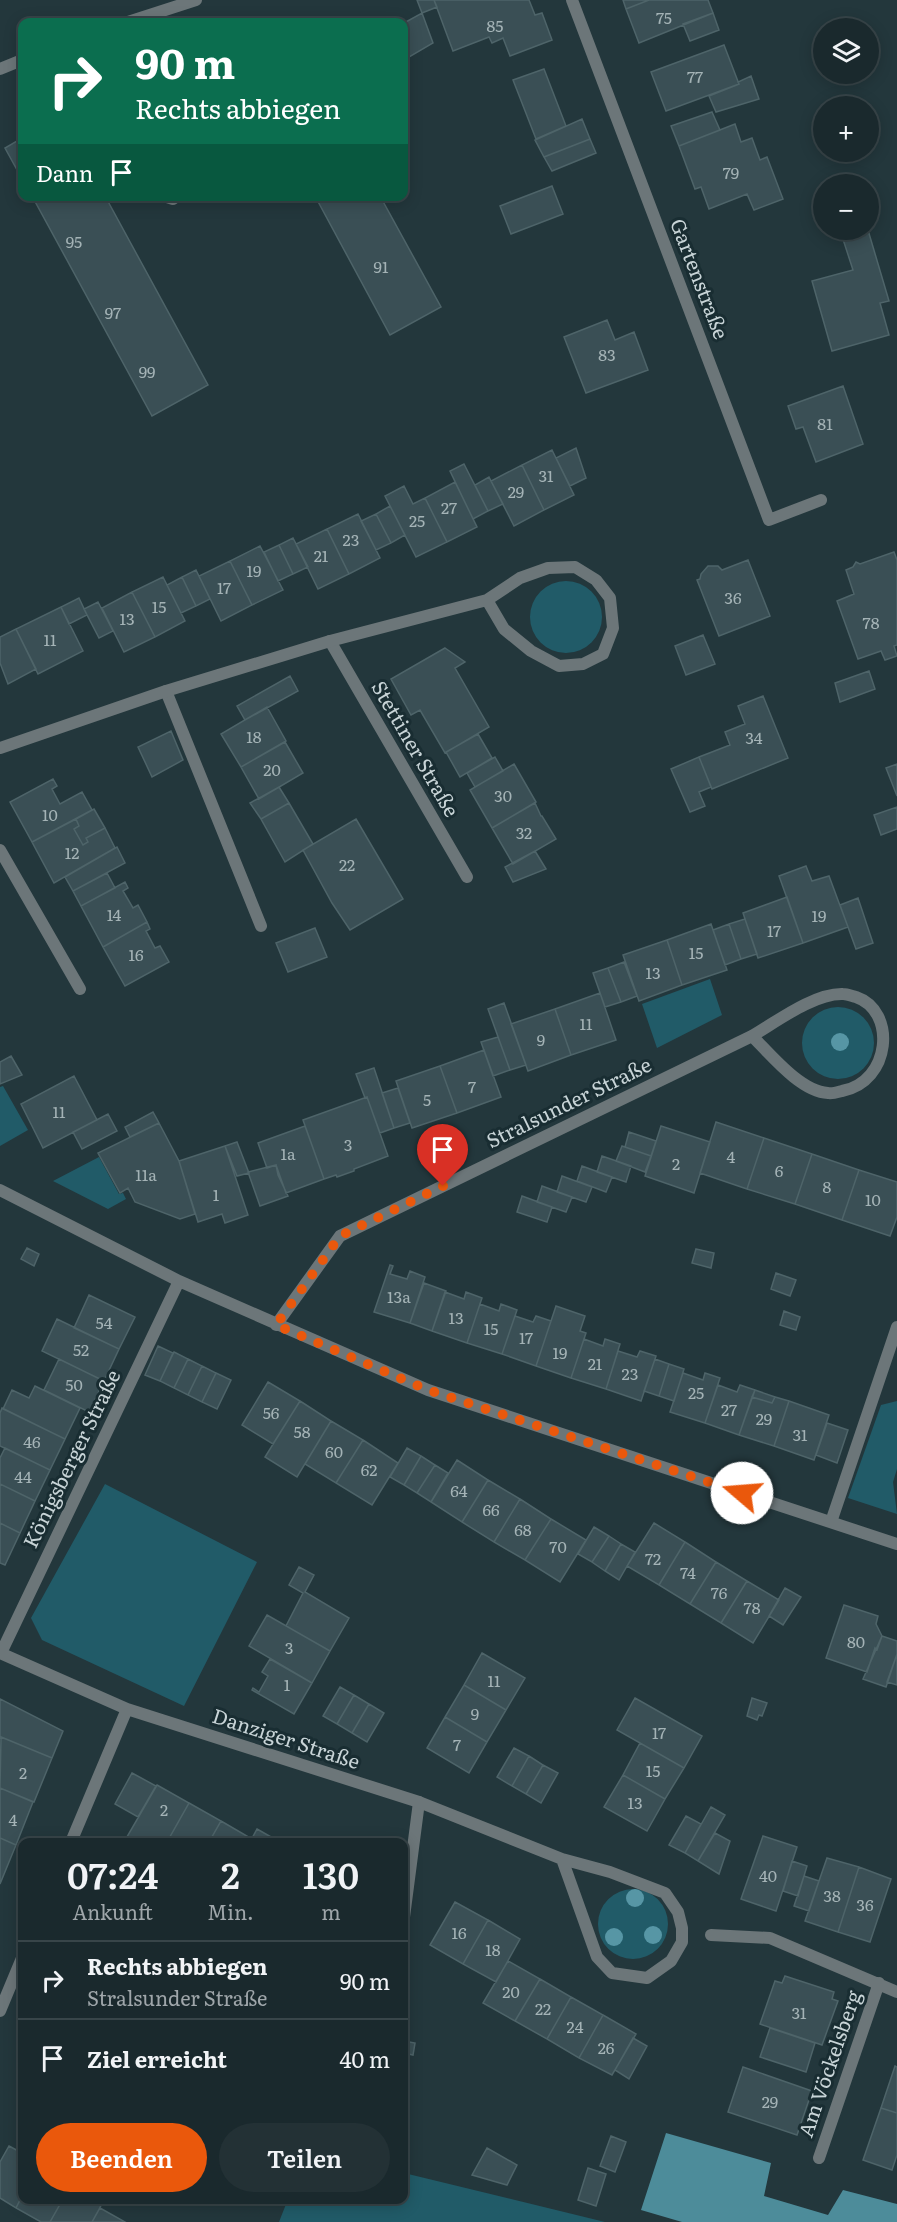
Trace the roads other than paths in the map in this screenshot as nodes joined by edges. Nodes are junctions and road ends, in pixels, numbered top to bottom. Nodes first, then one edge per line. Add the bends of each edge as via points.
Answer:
1 (196, 0) edge
2 (573, 0) edge
3 (140, 18) edge
4 (18, 62) edge
5 (0, 69) edge
6 (821, 500) dead end
7 (487, 600) junction
8 (330, 641) junction
9 (166, 691) junction
10 (0, 748) edge
11 (0, 850) edge
12 (467, 877) dead end
13 (261, 926) dead end
14 (80, 989) dead end
15 (752, 1036) junction
16 (0, 1190) edge
17 (179, 1281) junction
18 (276, 1325) junction
19 (897, 1327) edge
20 (831, 1522) junction
21 (897, 1544) edge
22 (0, 1653) edge
23 (127, 1709) junction
24 (419, 1803) junction
25 (73, 1838) edge
26 (562, 1859) junction
27 (408, 1887) edge
28 (711, 1935) dead end
29 (18, 1968) edge
30 (879, 1983) junction
31 (897, 1992) edge
32 (0, 2011) edge
33 (819, 2157) dead end

1 - 3 street
2 - 6 street, Gartenstraße via 769,520
4 - 5 street
7 - 7 street via 504,629 531,651 559,666 583,664 603,654 613,628 610,598 596,580 575,567 548,568 520,579
7 - 8 street
8 - 9 street
8 - 12 street, Stettiner Straße
9 - 10 street
9 - 13 street
11 - 14 street
15 - 15 street, Stralsunder Straße via 803,1085 828,1094 853,1089 871,1078 884,1058 888,1028 878,1010 865,1000 843,993 805,1004
15 - 18 street, Stralsunder Straße via 340,1236
16 - 17 street
17 - 18 street
17 - 22 street, Königsberger Straße
18 - 20 street via 428,1390
19 - 20 street
20 - 21 street
22 - 23 street, Danziger Straße
23 - 24 street, Danziger Straße
23 - 25 street
24 - 26 street, Danziger Straße
24 - 27 street
26 - 26 street, Danziger Straße via 597,1957 612,1973 647,1978 671,1961 682,1942 682,1928 678,1912 665,1893
28 - 30 street, Am Vöckelsberg via 771,1938
29 - 32 street
30 - 31 street, Am Vöckelsberg
30 - 33 street, Am Vöckelsberg

